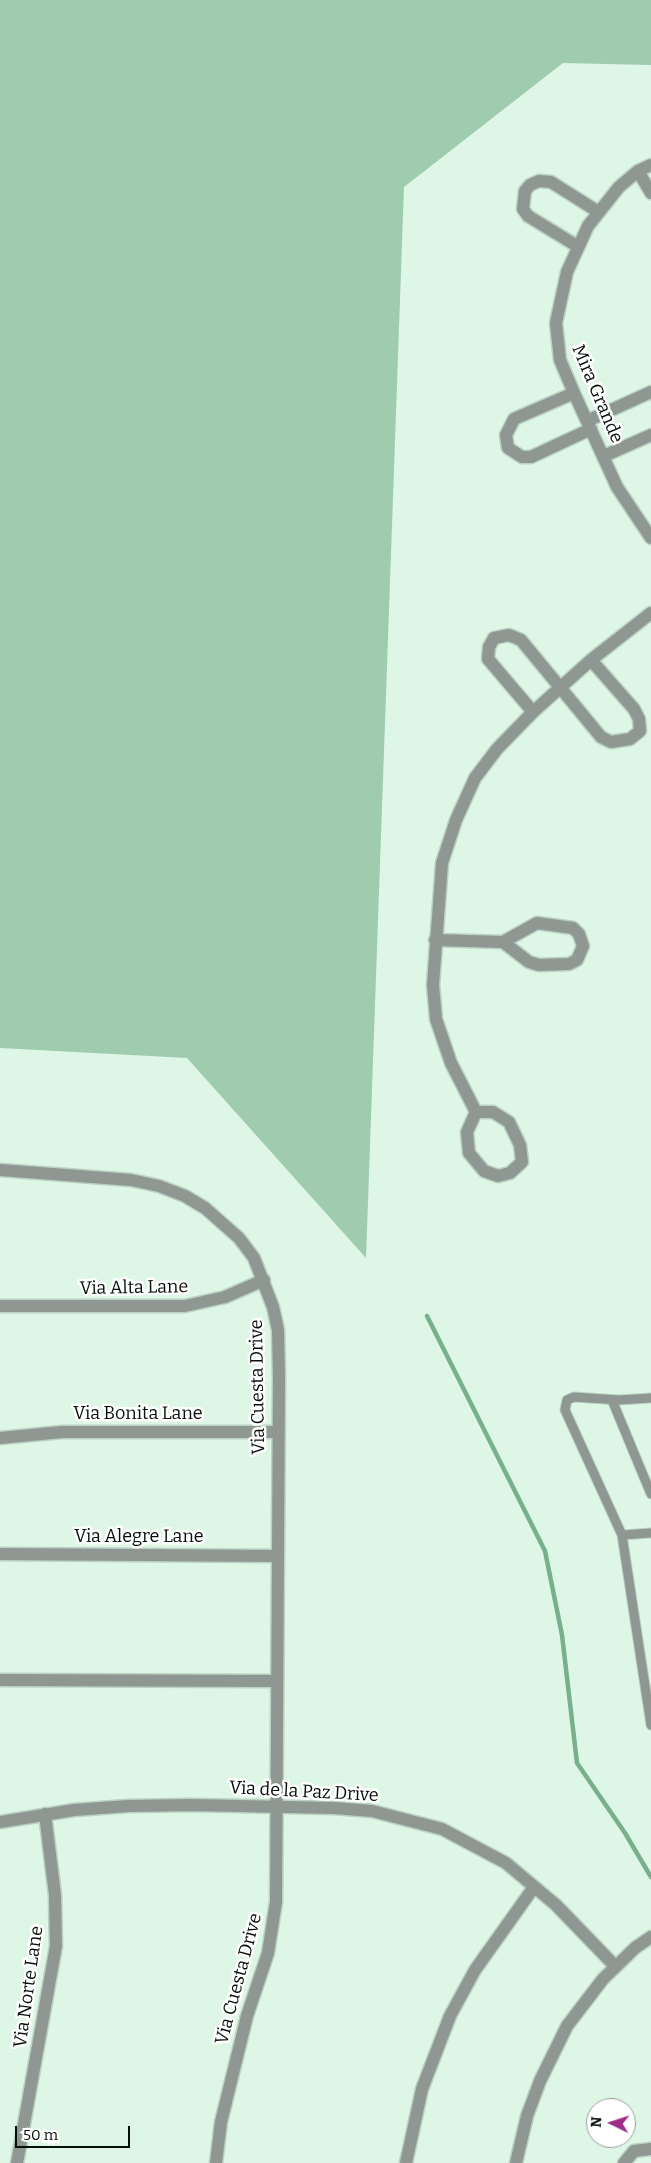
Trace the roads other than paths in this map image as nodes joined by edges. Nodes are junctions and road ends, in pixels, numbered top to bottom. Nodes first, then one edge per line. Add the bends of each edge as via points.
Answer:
1 (651, 165) edge
2 (638, 171) junction
3 (651, 193) edge
4 (598, 211) junction
5 (577, 246) junction
6 (651, 392) edge
7 (574, 393) junction
8 (589, 425) junction
9 (651, 436) edge
10 (604, 456) junction
11 (651, 538) edge
12 (651, 613) edge
13 (591, 660) junction
14 (560, 688) junction
15 (533, 712) junction
16 (435, 940) junction
17 (503, 942) junction
18 (476, 1112) junction
19 (0, 1170) edge
20 (264, 1280) junction
21 (0, 1306) edge
22 (651, 1398) edge
23 (612, 1400) junction
24 (277, 1432) junction
25 (0, 1438) edge
26 (651, 1494) edge
27 (651, 1533) edge
28 (622, 1535) junction
29 (0, 1554) edge
30 (277, 1556) junction
31 (0, 1680) edge
32 (277, 1681) junction
33 (651, 1725) edge
34 (276, 1806) junction
35 (45, 1814) junction
36 (0, 1822) edge
37 (534, 1887) junction
38 (649, 1939) edge
39 (615, 1966) junction
40 (651, 2149) edge
41 (17, 2163) edge
42 (216, 2163) edge
43 (406, 2163) edge
44 (516, 2163) edge
45 (624, 2163) edge

1 - 2 street, Mira Grande
2 - 3 street
2 - 4 street, Mira Grande
4 - 5 street, Mira Grande
4 - 5 street via 546,181 530,185 525,191 523,209 528,216
5 - 7 street, Mira Grande via 566,272 556,323 560,360
6 - 8 street
7 - 8 street, Mira Grande
7 - 8 street via 514,419 506,435 508,448 522,457 531,457
8 - 10 street, Mira Grande
9 - 10 street
10 - 11 street, Mira Grande via 626,502
12 - 13 street
13 - 14 street
13 - 14 street via 634,709 640,731 630,739 611,742 601,737
14 - 15 street
14 - 15 street via 521,640 509,635 494,638 488,659
15 - 16 street via 474,778 442,863
16 - 17 street
16 - 18 street via 433,985 436,1018 450,1063
17 - 17 street via 537,923 573,928 583,946 573,963 539,965 528,962
18 - 18 street via 467,1132 469,1153 484,1172 498,1176 510,1173 522,1162 520,1145 509,1122 493,1112
19 - 20 street, Via Cuesta Drive via 131,1180 185,1196 205,1208 239,1238 254,1258
20 - 21 street, Via Alta Lane via 225,1298 185,1306
20 - 24 street, Via Cuesta Drive via 278,1330
22 - 23 lane
23 - 26 lane
23 - 28 lane via 574,1397 567,1400 565,1410
24 - 25 street, Via Bonita Lane via 62,1432
24 - 30 street, Via Cuesta Drive
27 - 28 lane
28 - 33 lane
29 - 30 street, Via Alegre Lane
30 - 32 street, Via Cuesta Drive
31 - 32 street
32 - 34 street, Via Cuesta Drive
34 - 35 street, Via de la Paz Drive via 128,1806
34 - 37 street, Via de la Paz Drive via 372,1811 426,1823 476,1845 506,1863
34 - 42 street, Via Cuesta Drive via 275,1919 268,1953 246,2016 221,2122
35 - 36 street, Via de la Paz Drive
35 - 41 street, Via Norte Lane via 55,1894 56,1946
37 - 39 street, Via de la Paz Drive via 574,1921
37 - 43 street via 475,1970 450,2016 422,2090
38 - 39 street
39 - 44 street via 584,2002 553,2052 527,2116
40 - 45 street via 634,2151

